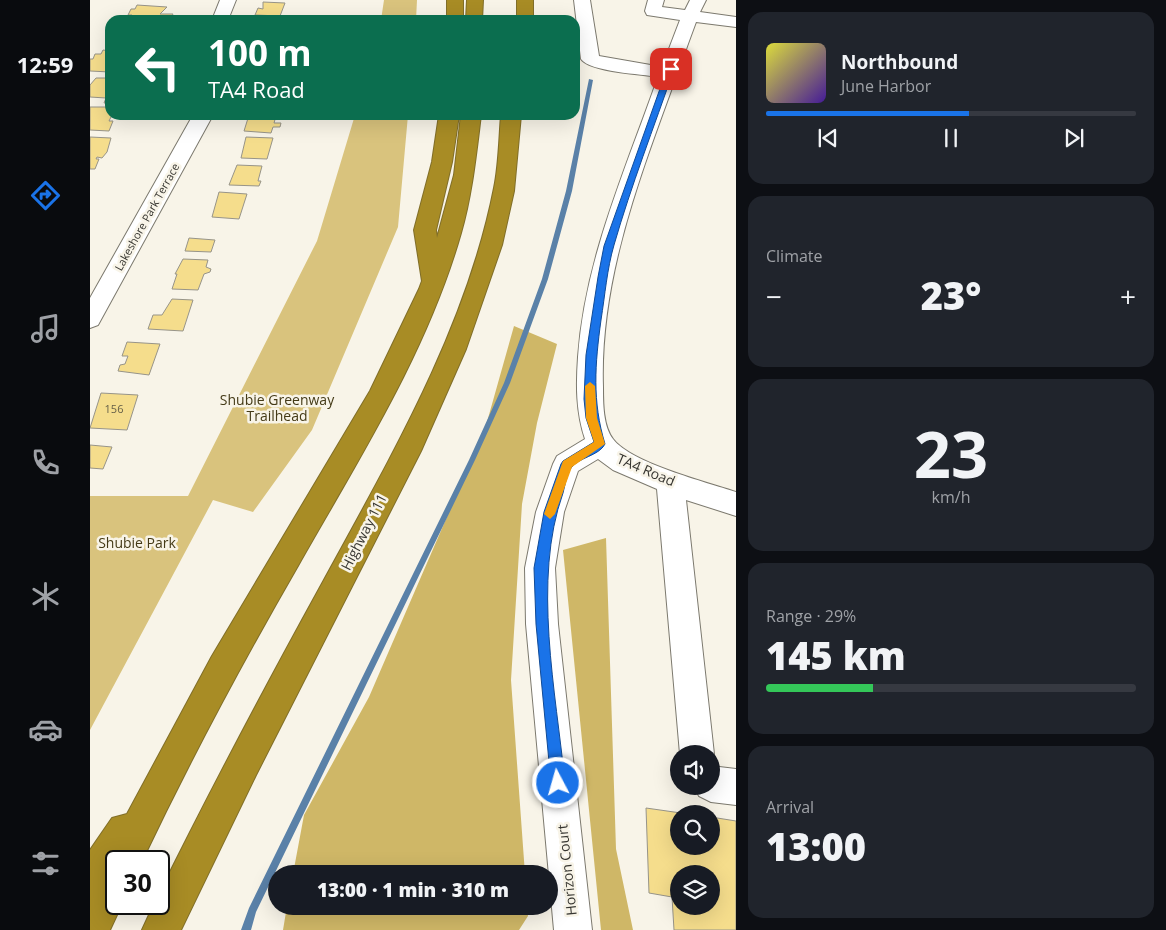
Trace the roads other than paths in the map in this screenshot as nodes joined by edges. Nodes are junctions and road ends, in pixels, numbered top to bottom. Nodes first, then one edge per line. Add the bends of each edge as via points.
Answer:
1 (228, 0) edge
2 (455, 0) edge
3 (475, 0) edge
4 (514, 0) edge
5 (525, 0) edge
6 (582, 0) edge
7 (656, 0) edge
8 (695, 7) edge
9 (222, 15) edge
10 (455, 15) edge
11 (474, 15) edge
12 (514, 15) edge
13 (525, 15) edge
14 (736, 22) edge
15 (669, 73) junction
16 (200, 120) edge
17 (448, 120) edge
18 (470, 120) edge
19 (511, 120) edge
20 (433, 285) junction
21 (90, 319) edge
22 (600, 444) junction
23 (670, 482) junction
24 (736, 504) edge
25 (696, 745) edge
26 (163, 776) junction
27 (720, 785) edge
28 (736, 787) edge
29 (226, 795) junction
30 (127, 850) edge
31 (90, 882) edge
32 (105, 898) edge
33 (90, 930) edge
34 (161, 930) edge
35 (178, 930) edge
36 (573, 930) edge

1 - 9 street
2 - 10 highway
3 - 11 highway
4 - 12 highway
5 - 13 highway
6 - 15 street via 590,58 596,62
7 - 8 street via 653,11
8 - 14 street
8 - 15 street
15 - 22 street via 609,246 603,277 591,355 590,399
16 - 21 street, Lakeshore Park Terrace
17 - 20 highway via 425,230
18 - 20 highway via 460,196
19 - 29 highway, Highway 111 via 504,188 495,229 439,382
20 - 26 highway via 376,404
22 - 23 street, TA4 Road via 610,455 628,465
22 - 36 street, Horizon Court via 567,464 550,512 540,568 542,624
23 - 24 street, TA4 Road
23 - 25 street
26 - 30 highway
26 - 31 highway
27 - 28 street
29 - 34 highway, Highway 111
29 - 35 highway
32 - 33 highway

